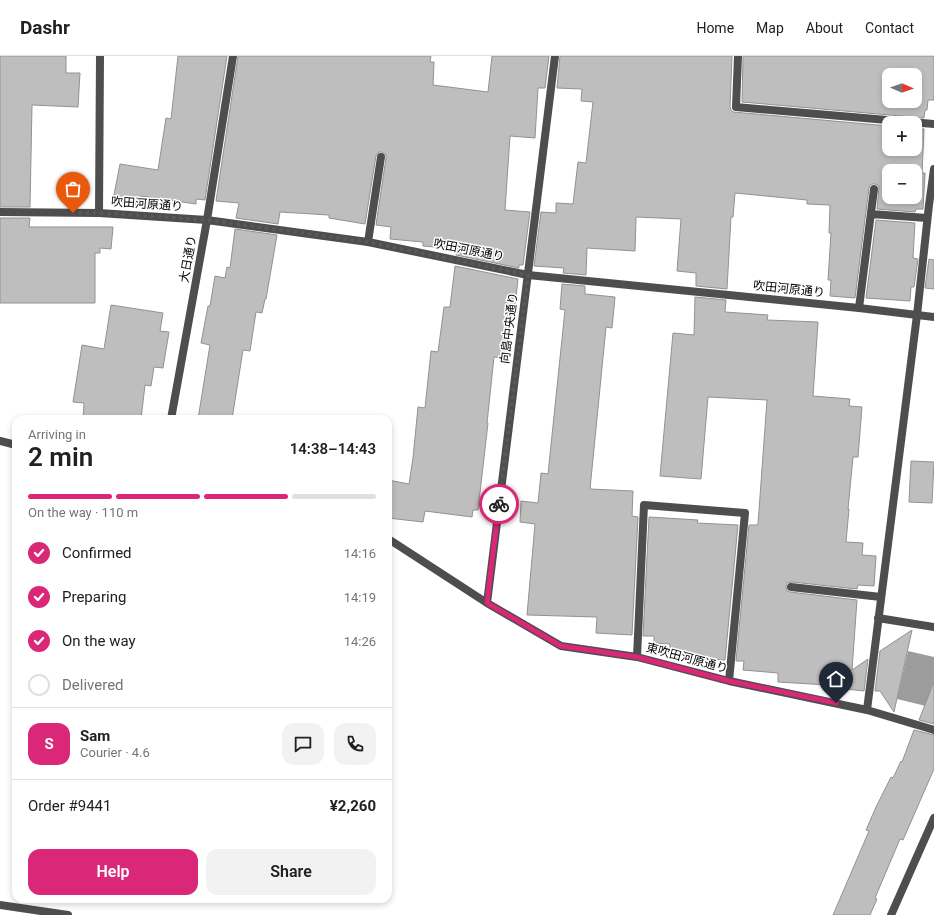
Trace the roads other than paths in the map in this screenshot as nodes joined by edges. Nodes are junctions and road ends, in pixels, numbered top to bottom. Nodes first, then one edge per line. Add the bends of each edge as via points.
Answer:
1 (100, 56) edge
2 (233, 56) edge
3 (555, 56) edge
4 (738, 56) edge
5 (934, 124) edge
6 (381, 157) dead end
7 (934, 169) edge
8 (874, 189) dead end
9 (931, 206) edge
10 (0, 212) edge
11 (99, 213) junction
12 (871, 214) junction
13 (927, 218) junction
14 (207, 220) junction
15 (368, 242) junction
16 (528, 275) junction
17 (859, 308) junction
18 (917, 315) junction
19 (934, 317) edge
20 (172, 415) edge
21 (0, 441) edge
22 (12, 444) edge
23 (392, 541) edge
24 (791, 587) dead end
25 (881, 597) junction
26 (487, 603) junction
27 (878, 618) junction
28 (934, 627) edge
29 (637, 657) junction
30 (729, 681) junction
31 (867, 710) junction
32 (934, 730) edge
33 (934, 818) edge
34 (0, 905) edge
35 (68, 915) edge
36 (891, 915) edge

1 - 11 street
2 - 14 street, 大日通り
3 - 16 street, 向島中央通り
4 - 5 street via 736,107
6 - 15 street
7 - 9 street
8 - 12 street
9 - 13 street
10 - 11 street, 吹田河原通り
11 - 14 street, 吹田河原通り
12 - 13 street
12 - 17 street
13 - 18 street
14 - 15 street, 吹田河原通り
14 - 20 street, 大日通り
15 - 16 street, 吹田河原通り
16 - 17 street, 吹田河原通り
16 - 26 street, 向島中央通り
17 - 18 street, 吹田河原通り
18 - 19 street, 吹田河原通り
18 - 25 street
21 - 22 street
23 - 26 street, 東吹田河原通り
24 - 25 street
25 - 27 street
26 - 29 street, 東吹田河原通り via 561,646
27 - 28 street
27 - 31 street
29 - 30 street, 東吹田河原通り
29 - 30 street via 644,505 745,513
30 - 31 street, 東吹田河原通り
31 - 32 street, 東吹田河原通り
33 - 36 street
34 - 35 street

